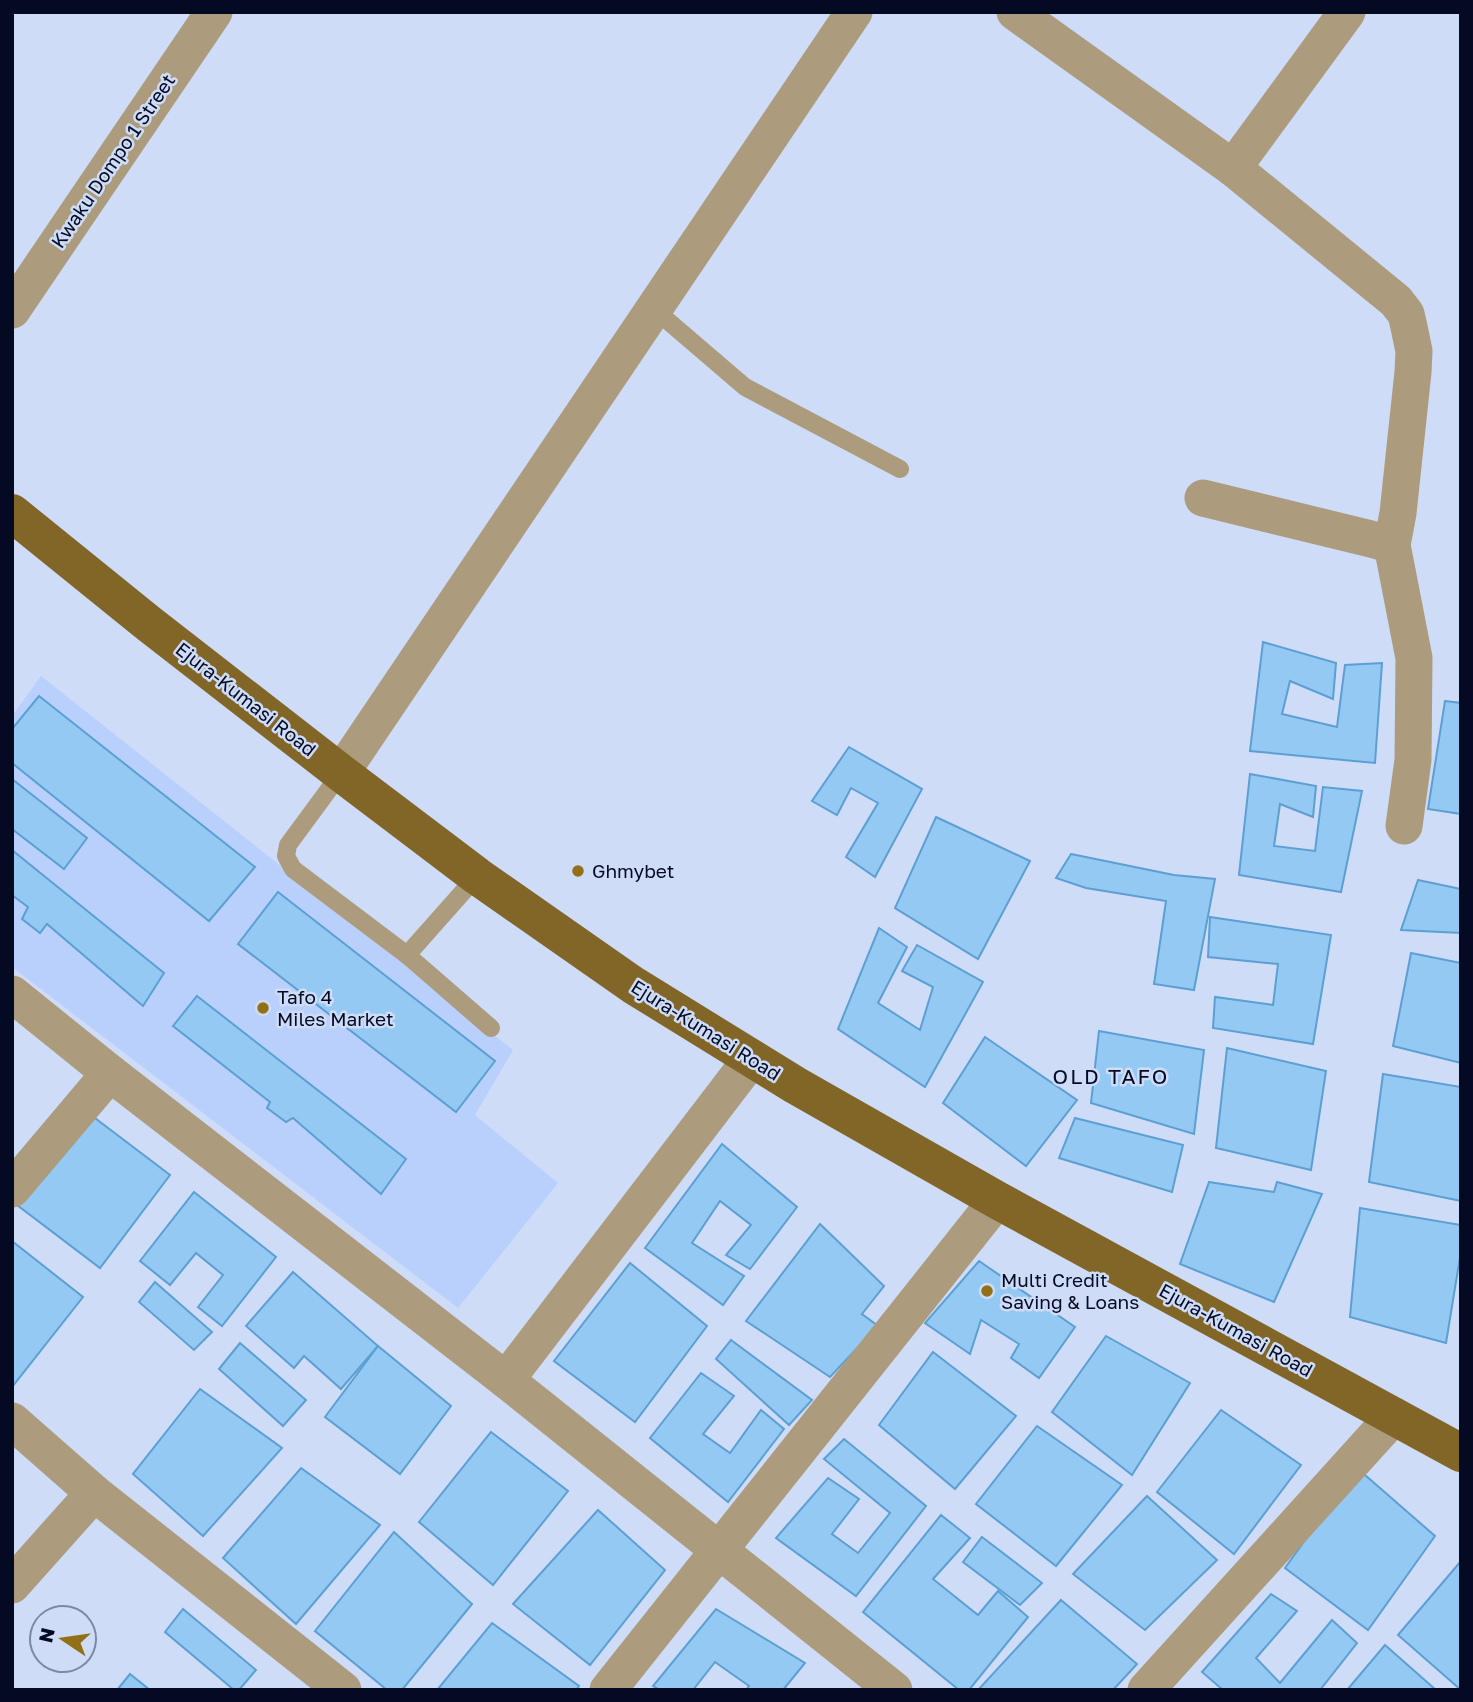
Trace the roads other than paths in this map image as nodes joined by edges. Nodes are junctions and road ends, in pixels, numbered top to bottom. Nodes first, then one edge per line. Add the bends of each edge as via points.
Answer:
1 (214, 12) edge
2 (854, 12) edge
3 (1015, 12) edge
4 (1347, 12) edge
5 (1233, 168) junction
6 (654, 309) junction
7 (12, 310) edge
8 (900, 469) dead end
9 (1203, 498) dead end
10 (12, 513) edge
11 (1392, 545) junction
12 (341, 773) junction
13 (1404, 827) dead end
14 (477, 876) junction
15 (407, 956) junction
16 (12, 994) edge
17 (491, 1028) dead end
18 (752, 1058) junction
19 (110, 1073) junction
20 (12, 1189) edge
21 (997, 1200) junction
22 (506, 1380) junction
23 (1394, 1416) junction
24 (12, 1421) edge
25 (1461, 1453) edge
26 (94, 1493) junction
27 (719, 1550) junction
28 (12, 1585) edge
29 (343, 1690) edge
30 (608, 1690) edge
31 (894, 1690) edge
32 (1146, 1690) edge

1 - 7 street, Kwaku Dompo 1 Street
2 - 6 street
3 - 5 street
4 - 5 street
5 - 11 street via 1406,313 1413,372
6 - 8 lane via 745,387
6 - 12 street
9 - 11 street
10 - 12 main road, Ejura-Kumasi Road
11 - 13 street via 1414,658 1413,760
12 - 14 main road, Ejura-Kumasi Road
12 - 15 lane via 288,845 286,856 293,869
14 - 15 lane
14 - 18 main road, Ejura-Kumasi Road via 633,985
15 - 17 lane
16 - 19 street
18 - 21 main road, Ejura-Kumasi Road
18 - 22 street
19 - 20 street
19 - 22 street
21 - 23 main road, Ejura-Kumasi Road
21 - 27 street
22 - 27 street
23 - 25 main road, Ejura-Kumasi Road
23 - 32 street
24 - 26 street
26 - 28 street
26 - 29 street
27 - 30 street
27 - 31 street

